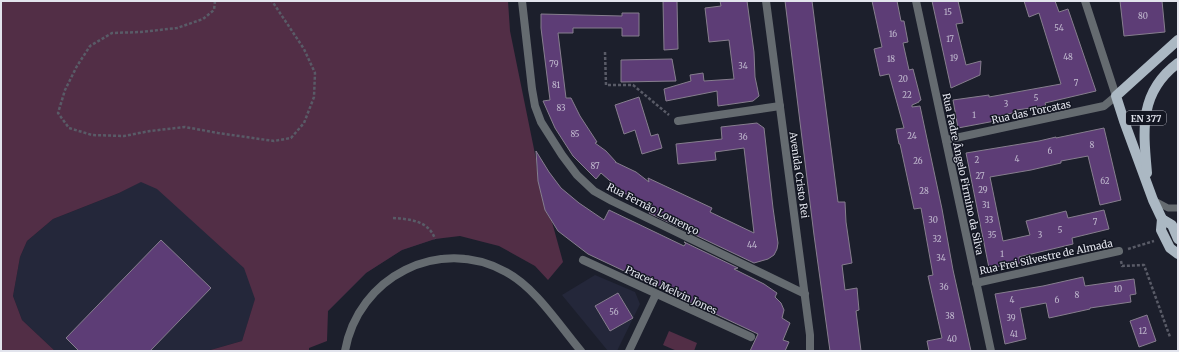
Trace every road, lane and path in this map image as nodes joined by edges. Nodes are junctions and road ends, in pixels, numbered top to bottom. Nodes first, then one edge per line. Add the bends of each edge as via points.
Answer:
1 (215, 1) edge
2 (272, 1) edge
3 (522, 1) edge
4 (766, 1) edge
5 (916, 1) edge
6 (1085, 1) edge
7 (1178, 40) edge
8 (605, 52) dead end
9 (1178, 63) edge
10 (1116, 96) junction
11 (780, 106) junction
12 (678, 121) joint
13 (946, 140) junction
14 (1148, 185) junction
15 (1154, 200) junction
16 (1178, 208) edge
17 (393, 218) dead end
18 (1162, 218) junction
19 (1165, 238) junction
20 (435, 239) dead end
21 (1178, 239) edge
22 (1120, 252) junction
23 (1178, 253) edge
24 (583, 260) dead end
25 (976, 283) junction
26 (656, 294) junction
27 (805, 294) junction
28 (751, 337) dead end
29 (1170, 337) dead end
30 (345, 351) edge
31 (580, 351) edge
32 (629, 351) edge
33 (810, 351) edge
34 (991, 351) edge

1 - 2 path via 214,10 203,19 177,28 112,33 90,46 65,90 58,113 69,128 92,135 124,136 185,127 274,142 291,138 304,123 314,97 315,73 304,49
3 - 27 street, Rua Fernão Lourenço via 535,106 541,122 577,175 612,201
4 - 11 street, Avenida Cristo Rei
5 - 13 street, Rua Padre Ângelo Firmino da Silva
6 - 10 street
7 - 10 main road
8 - 12 path via 606,85 633,85
9 - 14 main road, EN 377 via 1163,77 1147,107 1144,143
10 - 13 street, Rua das Torcatas via 1104,106
10 - 14 main road, EN 377
11 - 12 street
11 - 27 street, Avenida Cristo Rei
13 - 25 street, Rua Padre Ângelo Firmino da Silva
14 - 15 main road, EN 377
15 - 16 lane via 1168,208
15 - 18 main road, EN 377
17 - 20 path via 409,219 423,224 433,232
18 - 19 main road, EN 377 via 1161,230
18 - 21 main road, EN 377 via 1172,225
19 - 22 path
19 - 23 main road via 1170,248
22 - 25 street, Rua Frei Silvestre de Almada
22 - 29 path via 1122,266 1144,266
24 - 26 street, Praceta Melvin Jones
25 - 34 street, Rua Padre Ângelo Firmino da Silva
26 - 28 street, Praceta Melvin Jones
26 - 32 street
27 - 33 street, Avenida Cristo Rei
30 - 31 street via 357,315 384,283 422,263 465,259 500,269 518,280 539,300

